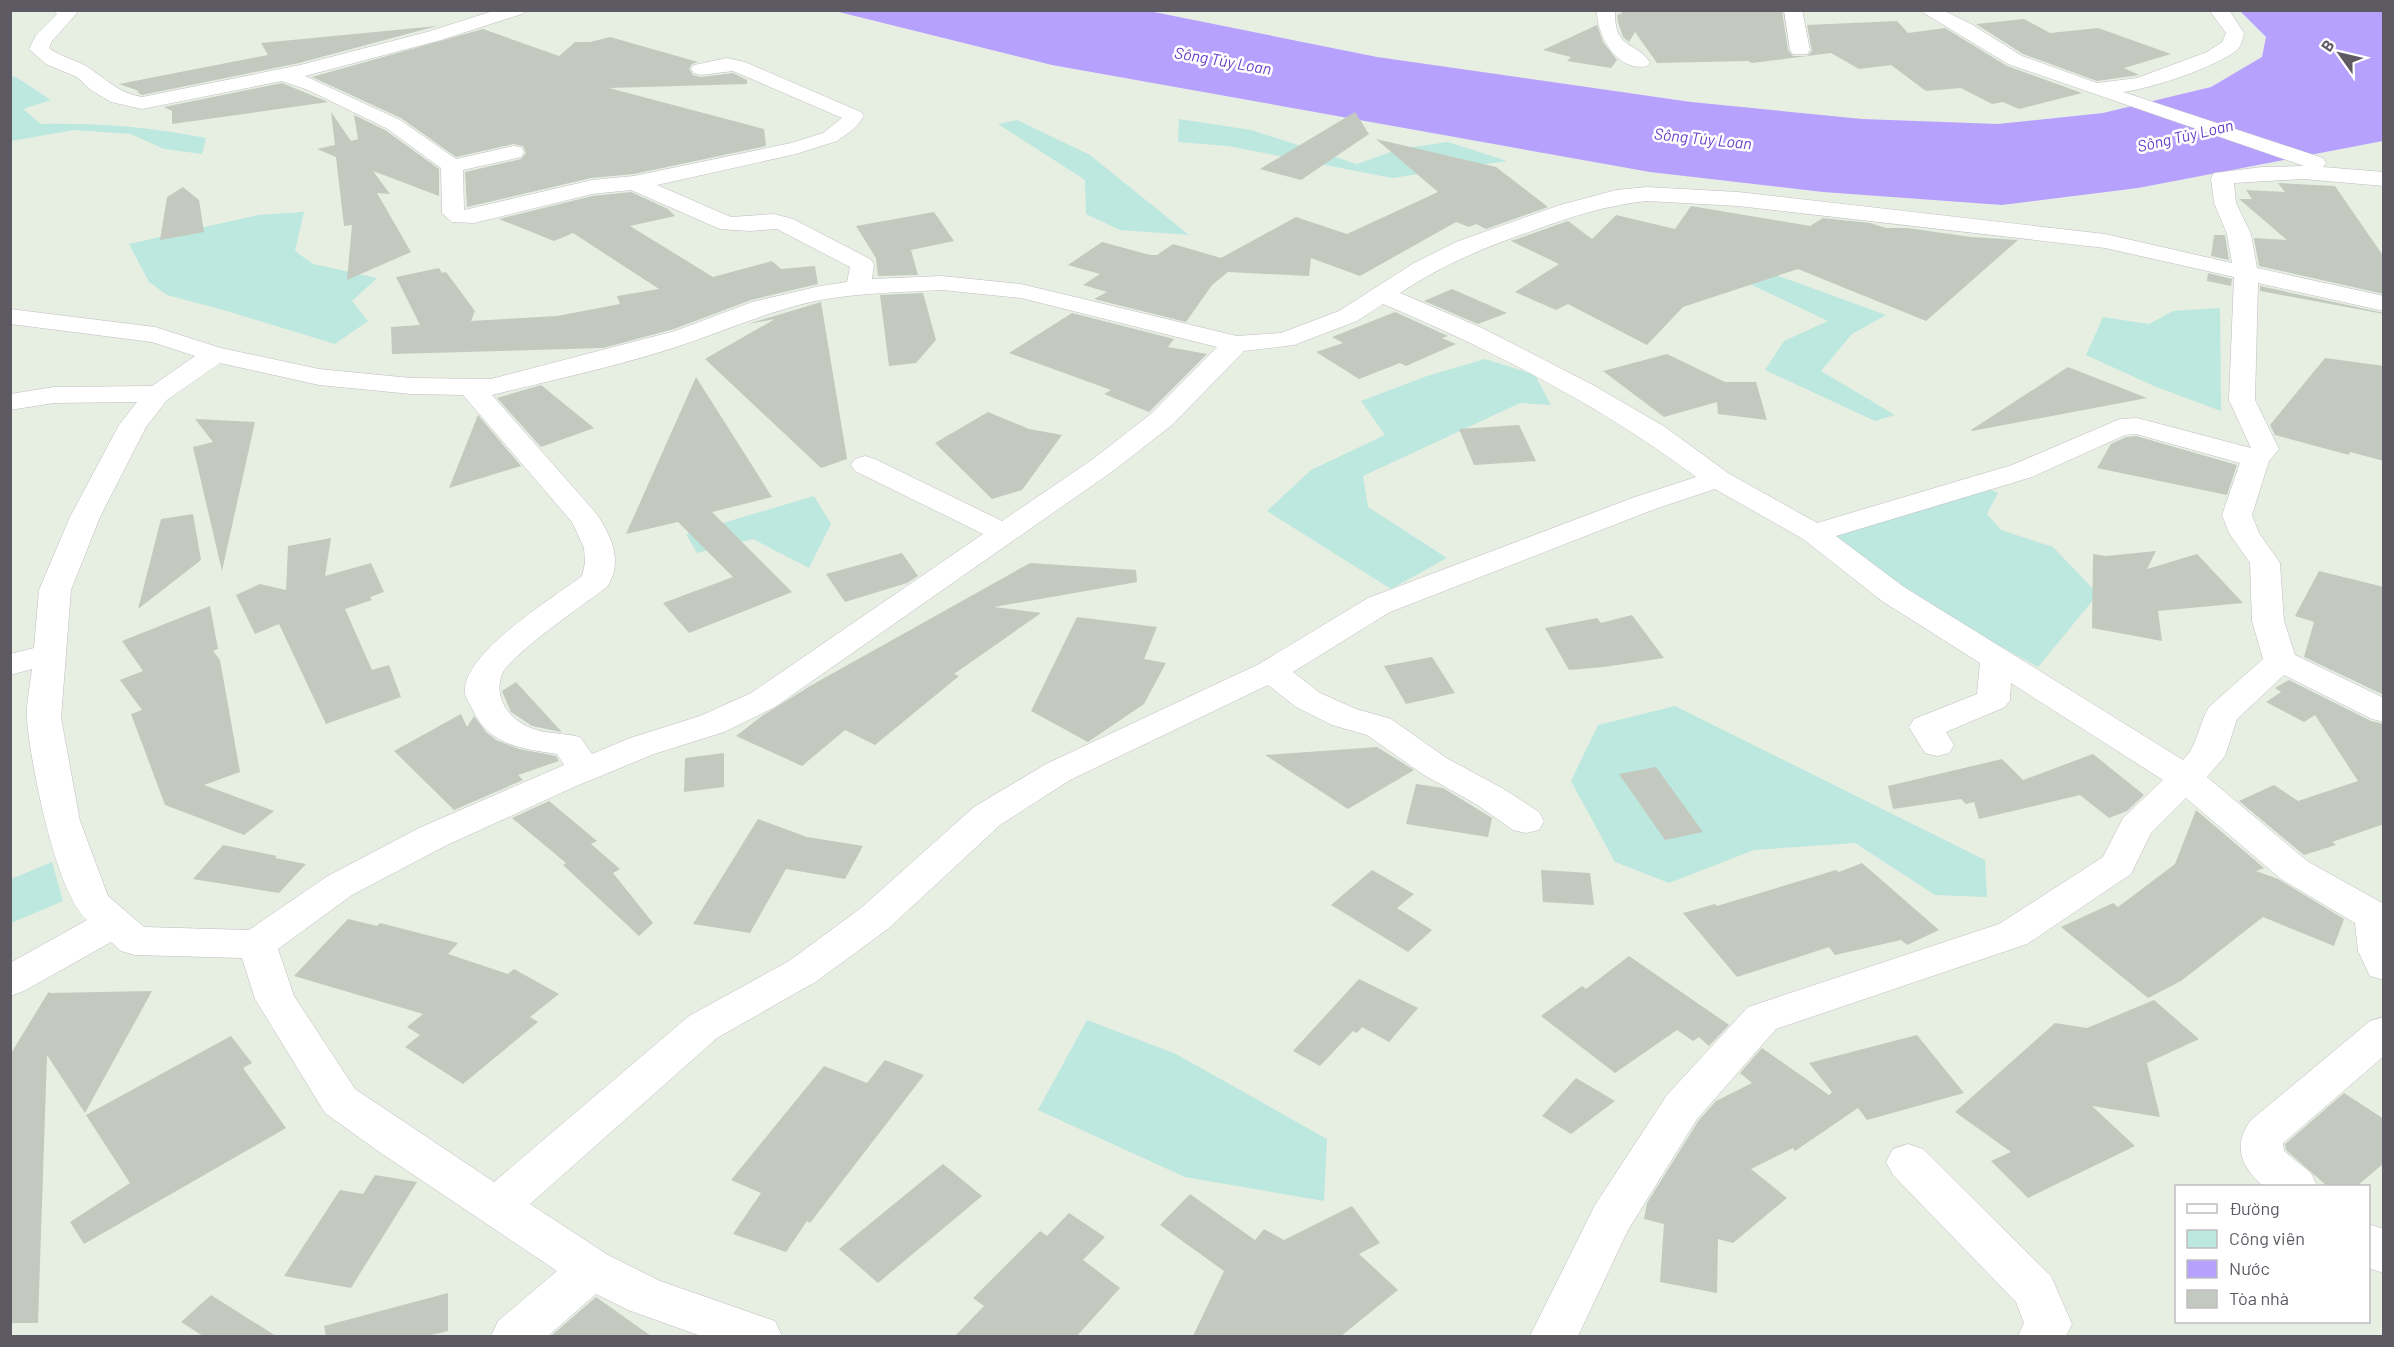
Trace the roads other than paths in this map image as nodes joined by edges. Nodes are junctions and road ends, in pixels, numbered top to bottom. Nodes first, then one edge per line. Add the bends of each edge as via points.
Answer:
1 (63, 10) edge
2 (516, 10) edge
3 (1606, 10) edge
4 (1793, 10) edge
5 (1928, 10) edge
6 (2218, 10) edge
7 (1800, 50) dead end
8 (765, 54) dead end
9 (1640, 62) dead end
10 (738, 66) junction
11 (701, 69) dead end
12 (284, 75) junction
13 (2093, 89) junction
14 (513, 152) dead end
15 (2384, 161) edge
16 (452, 166) junction
17 (2349, 175) junction
18 (2384, 179) edge
19 (634, 183) junction
20 (2246, 272) junction
21 (858, 288) junction
22 (1381, 294) junction
23 (2384, 304) edge
24 (10, 316) edge
25 (1237, 344) junction
26 (215, 354) junction
27 (470, 386) junction
28 (158, 394) junction
29 (10, 402) edge
30 (2256, 459) junction
31 (865, 465) dead end
32 (1718, 479) junction
33 (1003, 533) junction
34 (1814, 533) junction
35 (48, 654) junction
36 (1998, 661) junction
37 (2280, 661) junction
38 (10, 666) edge
39 (1271, 671) junction
40 (2384, 711) edge
41 (1937, 746) dead end
42 (585, 770) junction
43 (2184, 777) junction
44 (1526, 821) dead end
45 (114, 923) junction
46 (257, 944) junction
47 (2384, 966) edge
48 (10, 981) edge
49 (2384, 1032) edge
50 (1908, 1162) dead end
51 (2294, 1185) edge
52 (497, 1206) junction
53 (2370, 1244) edge
54 (2384, 1254) edge
55 (592, 1269) junction
56 (514, 1336) edge
57 (758, 1336) edge
58 (1554, 1336) edge
59 (2042, 1336) edge

1 - 12 street via 68,13 43,39 39,49 53,60 84,73 118,98 142,103
2 - 12 street
3 - 9 street via 1607,32 1614,43
4 - 7 street
5 - 13 street via 2015,60
6 - 13 street via 2235,33 2231,45 2214,56 2140,84
8 - 10 street
10 - 11 street
10 - 19 street via 854,116 830,137 796,148
12 - 16 street via 393,124
13 - 17 street
14 - 16 street
15 - 17 street
16 - 19 street via 453,213 460,218 591,187
17 - 18 street
17 - 20 street via 2258,173 2222,178 2225,203 2239,234
19 - 21 street via 728,224 785,224 862,264
20 - 22 street via 2105,241 1738,199 1647,194 1616,197 1568,210 1473,243
20 - 23 street
20 - 30 street via 2242,399 2265,449
21 - 25 street via 942,284 1020,291
21 - 27 street via 761,307 684,336 574,367 491,387
22 - 25 street via 1348,315 1285,340
22 - 32 street via 1473,333 1584,392 1655,433
24 - 26 street via 156,335
25 - 33 street via 1162,419 1103,465
26 - 27 street via 319,377 411,386
26 - 28 street
27 - 42 street via 585,518 596,537 601,566 596,580 505,649 486,671 482,693 494,720 522,738 568,745
28 - 29 street via 54,395
28 - 35 street via 133,425 85,518 55,590
30 - 34 street via 2137,426 2121,427 2022,471
30 - 37 street via 2237,515 2244,533 2265,563 2268,621
31 - 33 street
32 - 34 street
32 - 39 street via 1379,605
33 - 42 street via 763,700 712,724 642,746
34 - 36 street via 1893,594
35 - 38 street
35 - 45 street via 44,718 62,821 92,903
36 - 41 street via 1993,700 1926,727
36 - 43 street
37 - 40 street
37 - 43 street via 2221,715 2208,756
39 - 44 street via 1308,700 1344,717 1379,727
39 - 52 street via 1058,772 987,816 875,918 802,971 703,1027
42 - 46 street via 432,837 339,886
43 - 47 street via 2294,870 2370,914 2376,923 2375,947
43 - 58 street via 2136,827 2118,865 2013,934 1762,1018 1682,1107 1611,1218
45 - 46 street via 135,941
45 - 48 street
46 - 52 street via 275,999 340,1101
49 - 51 street via 2261,1139 2268,1166
50 - 59 street via 2035,1290 2048,1324
52 - 55 street
53 - 54 street
55 - 56 street
55 - 57 street via 645,1296

